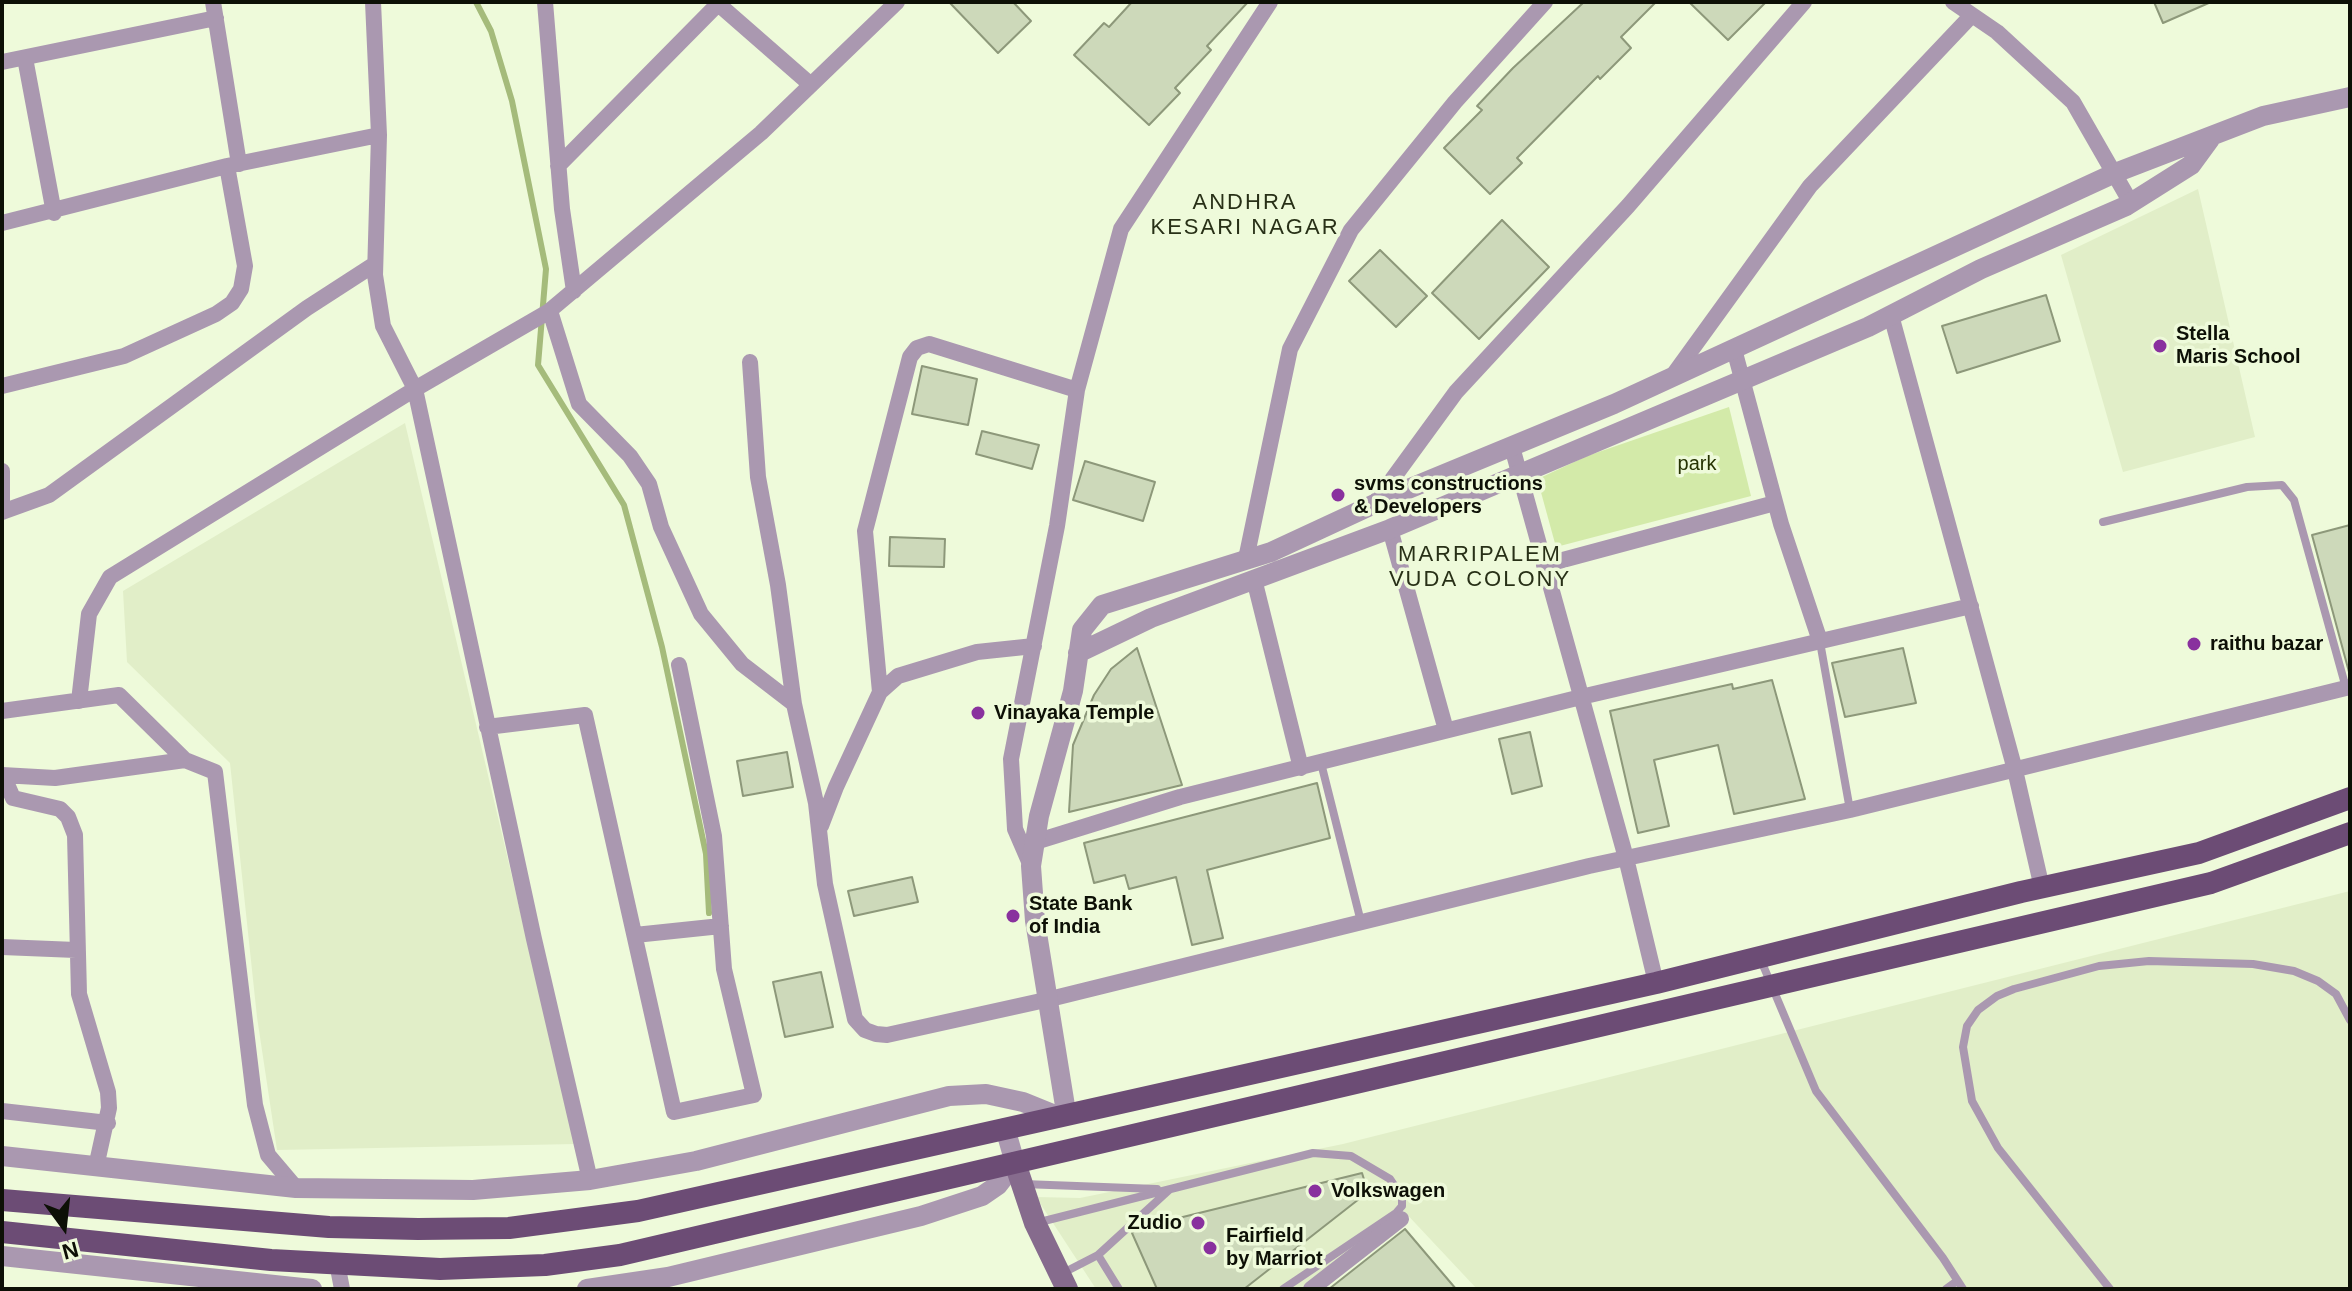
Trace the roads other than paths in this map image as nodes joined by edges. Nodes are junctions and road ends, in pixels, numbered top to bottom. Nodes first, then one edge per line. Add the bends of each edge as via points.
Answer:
1 (373, 2) edge
2 (545, 2) edge
3 (1270, 2) edge
4 (1545, 2) edge
5 (1804, 2) edge
6 (1953, 2) edge
7 (718, 3) edge
8 (895, 3) edge
9 (215, 10) edge
10 (1972, 15) junction
11 (25, 58) junction
12 (2, 62) edge
13 (811, 85) junction
14 (2350, 97) edge
15 (379, 135) junction
16 (2210, 139) junction
17 (233, 165) junction
18 (558, 166) junction
19 (2115, 173) junction
20 (2131, 203) junction
21 (54, 213) junction
22 (2, 223) edge
23 (375, 264) junction
24 (574, 291) junction
25 (544, 315) junction
26 (1891, 315) junction
27 (1734, 349) junction
28 (750, 362) dead end
29 (1674, 374) junction
30 (1742, 377) junction
31 (2, 386) edge
32 (415, 389) junction
33 (1077, 390) junction
34 (1512, 447) junction
35 (2, 471) edge
36 (1520, 475) junction
37 (1775, 503) junction
38 (1374, 504) junction
39 (2, 512) edge
40 (2103, 522) dead end
41 (1390, 529) junction
42 (1246, 559) junction
43 (1544, 565) junction
44 (1254, 579) junction
45 (1971, 606) junction
46 (1820, 641) junction
47 (1034, 646) junction
48 (1078, 653) junction
49 (679, 665) dead end
50 (2348, 687) edge
51 (880, 692) junction
52 (1581, 697) junction
53 (79, 701) junction
54 (794, 704) junction
55 (2, 711) edge
56 (487, 727) junction
57 (1446, 730) junction
58 (185, 760) junction
59 (1321, 763) junction
60 (1301, 768) junction
61 (2015, 770) junction
62 (2, 775) edge
63 (2350, 798) edge
64 (1850, 810) junction
65 (819, 832) junction
66 (2350, 833) edge
67 (1035, 842) junction
68 (1626, 858) junction
69 (1031, 866) junction
70 (2042, 888) junction
71 (1361, 922) junction
72 (721, 926) junction
73 (635, 935) junction
74 (2, 947) edge
75 (76, 950) junction
76 (1759, 957) junction
77 (1656, 983) junction
78 (1769, 986) junction
79 (1050, 999) junction
80 (2350, 1020) edge
81 (2, 1111) edge
82 (1061, 1114) junction
83 (108, 1123) junction
84 (1005, 1128) junction
85 (2, 1156) edge
86 (96, 1167) junction
87 (1017, 1173) junction
88 (590, 1180) junction
89 (296, 1188) junction
90 (1170, 1189) junction
91 (2, 1200) edge
92 (1401, 1219) dead end
93 (1035, 1223) junction
94 (2, 1232) edge
95 (1098, 1255) junction
96 (2, 1256) edge
97 (337, 1263) junction
98 (1064, 1282) edge
99 (1960, 1285) edge
100 (638, 1286) edge
101 (312, 1289) edge
102 (342, 1289) edge
103 (587, 1289) edge
104 (1119, 1289) edge
105 (1283, 1289) edge
106 (1311, 1289) edge
107 (1946, 1289) edge
108 (2110, 1289) edge

1 - 15 street
2 - 18 street
3 - 33 street via 1121,229
4 - 42 street via 1351,230 1290,349
5 - 38 street via 1628,206 1456,392
6 - 10 street
7 - 13 street
7 - 18 street
8 - 13 street
9 - 11 street
9 - 17 street
10 - 19 street via 2073,102
10 - 29 street via 1810,186
11 - 12 street
11 - 21 street
13 - 24 street
14 - 16 street via 2263,116
15 - 17 street
15 - 23 street
16 - 19 street
16 - 20 street via 2191,165
17 - 21 street
17 - 31 street via 245,266 232,303 124,356
18 - 24 street
19 - 20 street
19 - 27 street
20 - 26 street
21 - 22 street
23 - 32 street via 383,326
23 - 39 street via 49,495
24 - 25 street
25 - 32 street
25 - 54 street via 579,404 630,456 649,484 661,527 701,614 742,664
26 - 30 street
26 - 45 street
27 - 29 street
27 - 30 street
28 - 54 street via 758,477
29 - 34 street
30 - 36 street
30 - 37 street
32 - 53 street via 110,577 89,614
32 - 56 street
33 - 47 street
33 - 51 street via 929,344 910,357 865,531
34 - 36 street
34 - 38 street
35 - 39 street
36 - 41 street
36 - 43 street
37 - 43 street
37 - 46 street
38 - 42 street
40 - 50 lane via 2247,487 2282,485 2294,500
41 - 44 street
41 - 57 street
42 - 48 street via 1102,605 1082,630
43 - 52 street
44 - 48 street
44 - 60 street
45 - 46 street
45 - 61 street
46 - 52 street
46 - 64 lane
47 - 51 street via 977,652 898,676
47 - 69 street via 1011,759 1015,829
48 - 67 street
49 - 72 street via 714,836
50 - 61 street
51 - 65 street
52 - 57 street
52 - 68 street
53 - 55 street
53 - 58 street via 119,695
54 - 65 street
56 - 73 street via 585,715
56 - 88 street
57 - 59 street
58 - 62 street via 55,778
58 - 89 street via 215,772 255,1105 268,1155
59 - 60 street
59 - 71 lane
60 - 67 street via 1180,797
61 - 64 street
61 - 70 street
62 - 75 street via 13,798 60,809 73,827
63 - 70 main road via 2199,853
64 - 68 street
65 - 79 street via 855,1019 865,1030 887,1035
66 - 78 main road via 2211,883
67 - 69 street
68 - 71 street
68 - 77 street
69 - 79 street
70 - 76 main road
71 - 79 street
72 - 73 street
72 - 73 street via 724,969 754,1095 674,1112
74 - 75 street
75 - 83 street via 79,994 108,1092
76 - 77 main road
76 - 78 lane
77 - 82 main road
78 - 87 main road
78 - 99 lane via 1816,1091
79 - 82 street
80 - 108 lane via 2336,994 2294,971 2253,964 2149,961 2099,966 2014,989 1978,1010 1967,1026 1963,1047 1972,1101 1998,1148
81 - 83 street
82 - 84 main road
82 - 88 street via 986,1094 949,1096 696,1161
83 - 86 street
84 - 87 street
84 - 91 main road via 638,1211 509,1228 329,1227
85 - 86 street
86 - 89 street
87 - 90 lane
87 - 93 main road
87 - 97 main road via 620,1255 545,1265 440,1269
87 - 100 street via 987,1194 921,1216
88 - 89 street via 473,1190
90 - 93 lane
90 - 95 lane
90 - 105 lane via 1334,1152 1390,1179 1402,1197 1396,1213
92 - 106 street
93 - 98 main road
94 - 97 main road
95 - 98 lane
95 - 104 lane
96 - 101 street
97 - 102 street
99 - 107 lane
100 - 103 street

